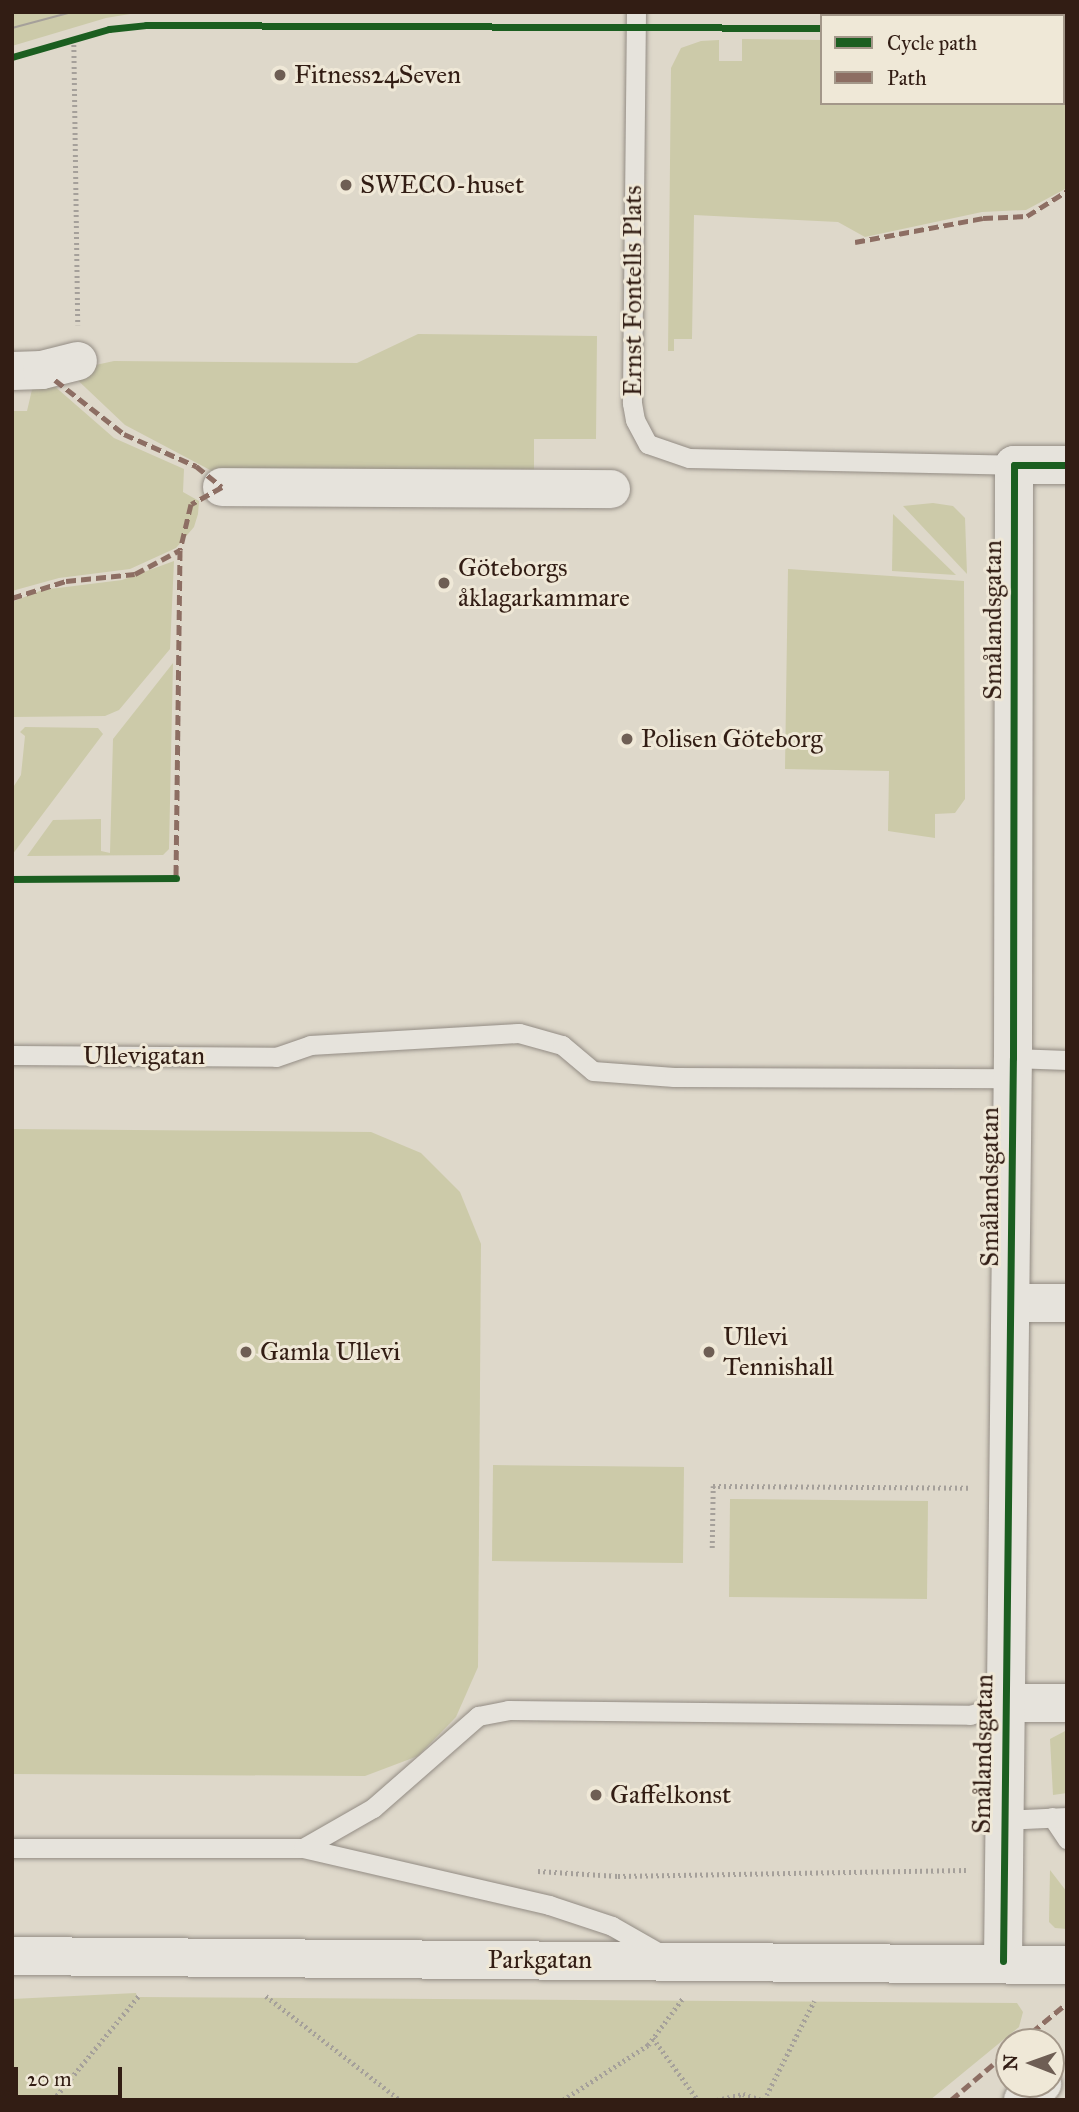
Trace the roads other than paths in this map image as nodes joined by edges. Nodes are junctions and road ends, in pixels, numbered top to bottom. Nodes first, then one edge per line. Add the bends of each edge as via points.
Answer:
1 (636, 12) edge
2 (78, 361) road end
3 (12, 371) edge
4 (1014, 465) junction
5 (1067, 465) edge
6 (222, 487) dead end
7 (611, 489) dead end
8 (12, 1055) edge
9 (1067, 1060) edge
10 (1012, 1074) junction
11 (1011, 1303) junction
12 (1067, 1303) edge
13 (1006, 1703) junction
14 (1067, 1703) edge
15 (1059, 1817) edge
16 (1002, 1820) junction
17 (1067, 1839) edge
18 (303, 1848) junction
19 (12, 1849) edge
20 (12, 1956) edge
21 (1003, 1961) junction
22 (1067, 1965) edge
23 (678, 1976) junction

1 - 4 lane, Ernst Fontells Plats via 632,388 640,434 659,451 689,458
2 - 3 street via 42,370
4 - 5 street
4 - 10 street, Smålandsgatan
6 - 7 street
8 - 10 lane, Ullevigatan via 276,1057 310,1045 519,1033 562,1045 593,1072 674,1077
9 - 10 lane, Ullevigatan
10 - 11 street, Smålandsgatan
11 - 12 street
11 - 13 street, Smålandsgatan
13 - 14 street
13 - 16 street, Smålandsgatan
13 - 18 lane via 970,1714 508,1710 478,1716 373,1808
15 - 16 lane
15 - 17 lane
16 - 21 street, Smålandsgatan
18 - 19 lane
18 - 23 lane via 549,1905 612,1926
20 - 23 street, Parkgatan
21 - 22 street, Parkgatan
21 - 23 street, Parkgatan

